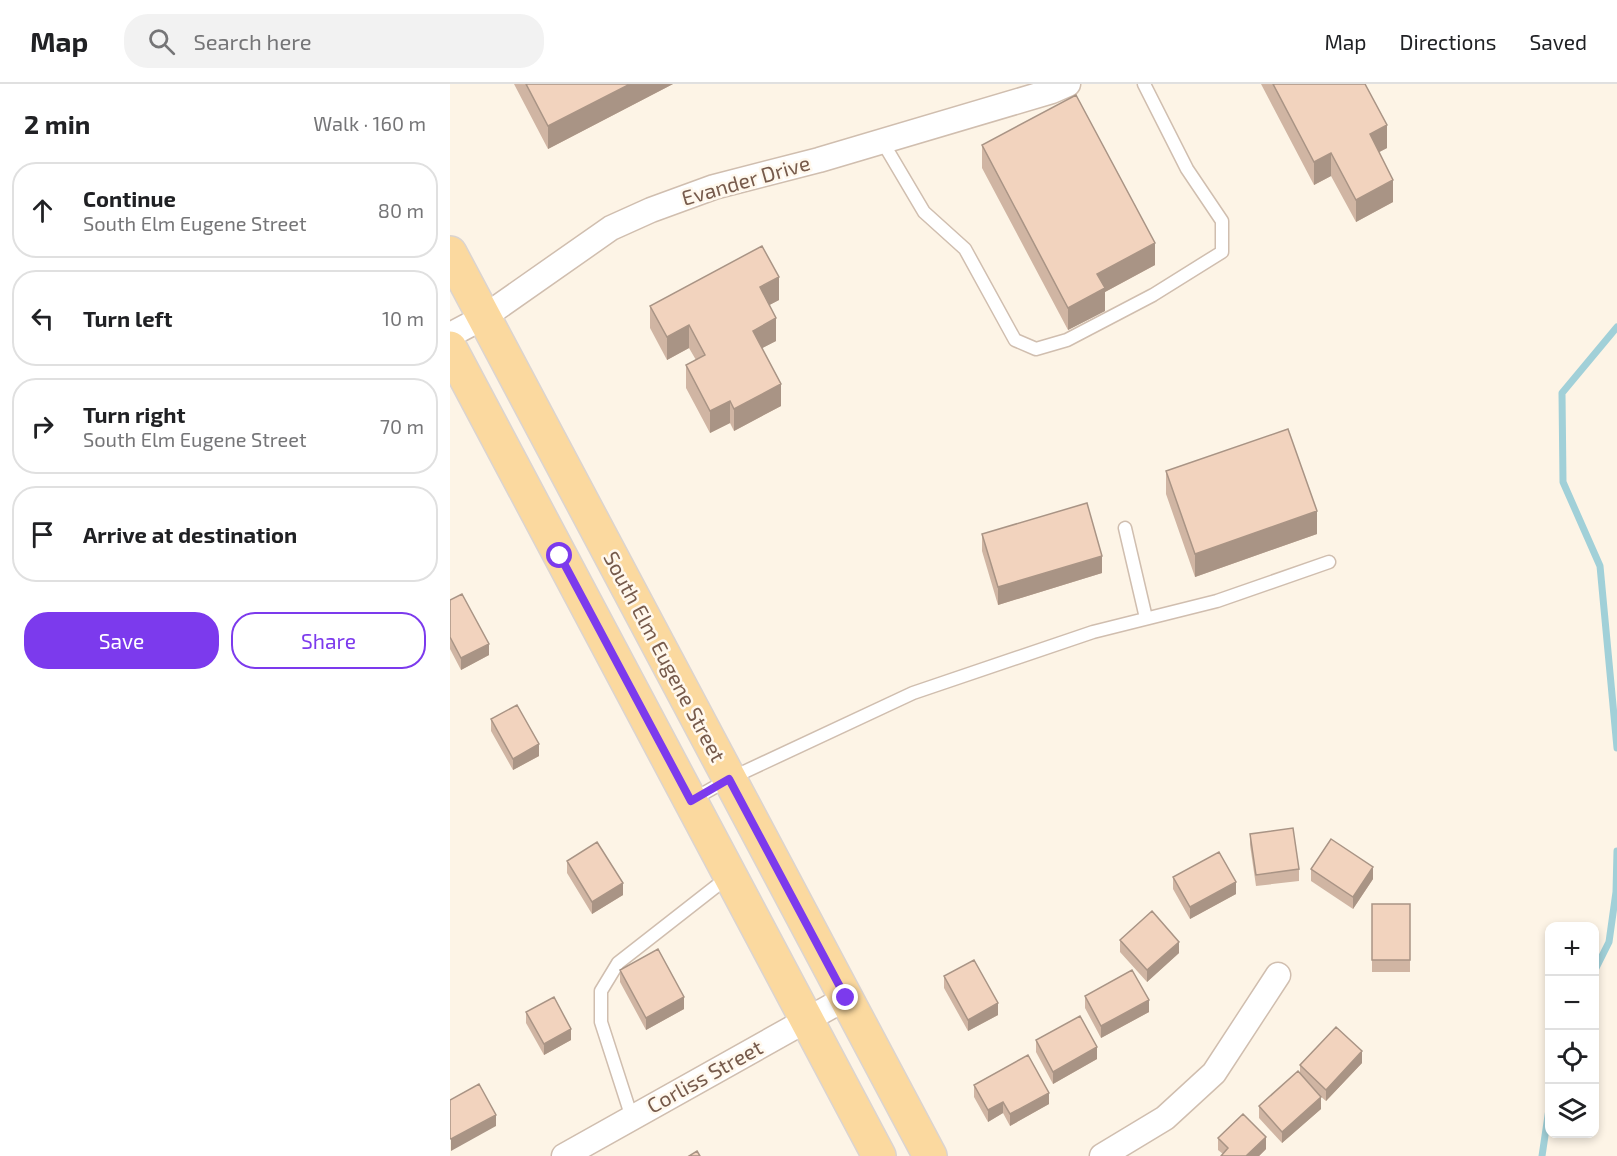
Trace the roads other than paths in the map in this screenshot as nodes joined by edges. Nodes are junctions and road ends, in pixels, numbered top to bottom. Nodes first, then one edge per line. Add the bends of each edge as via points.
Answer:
1 (1068, 84) edge
2 (1144, 84) edge
3 (882, 141) junction
4 (450, 253) edge
5 (484, 317) junction
6 (450, 335) edge
7 (450, 348) edge
8 (1125, 528) dead end
9 (1329, 562) dead end
10 (1146, 618) junction
11 (729, 779) junction
12 (691, 801) junction
13 (730, 875) junction
14 (1278, 975) dead end
15 (846, 998) junction
16 (807, 1020) junction
17 (632, 1118) junction
18 (564, 1156) edge
19 (879, 1156) edge
20 (930, 1156) edge
21 (1102, 1156) edge

1 - 3 street, Evander Drive
2 - 3 lane via 1188,169 1222,221 1222,252 1153,295 1067,340 1036,349 1015,340 965,249 924,212
3 - 5 street, Evander Drive via 714,187 641,214 611,228
4 - 5 main road, South Elm Eugene Street
5 - 6 street, Evander Drive
5 - 11 main road, South Elm Eugene Street
7 - 12 main road, South Elm Eugene Street
8 - 10 lane
9 - 10 lane via 1217,601
10 - 11 lane via 913,693
11 - 12 lane
11 - 15 main road, South Elm Eugene Street
12 - 13 main road, South Elm Eugene Street
13 - 16 main road, South Elm Eugene Street
13 - 17 lane via 618,963 601,991 601,1022
14 - 21 street via 1214,1073 1165,1118
15 - 16 street, Corliss Street
15 - 20 main road, South Elm Eugene Street
16 - 17 street, Corliss Street
16 - 19 main road, South Elm Eugene Street
17 - 18 street, Corliss Street

